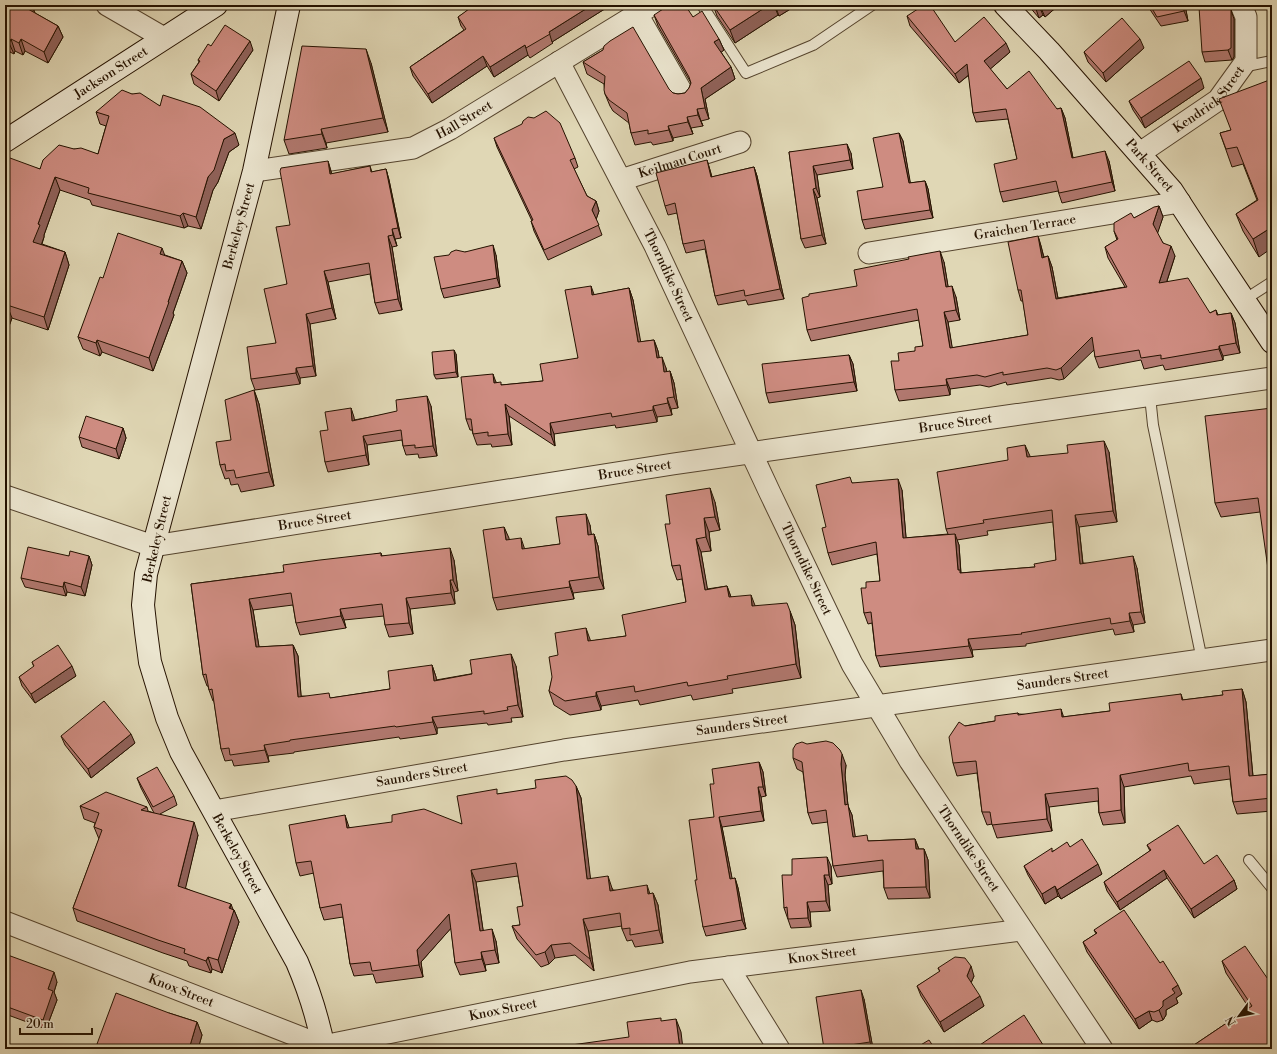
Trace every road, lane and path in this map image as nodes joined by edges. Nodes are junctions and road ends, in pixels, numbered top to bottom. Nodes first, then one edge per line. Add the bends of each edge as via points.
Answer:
1 (107, 5) edge
2 (216, 5) edge
3 (289, 5) edge
4 (702, 5) edge
5 (872, 5) edge
6 (1005, 5) edge
7 (1241, 5) edge
8 (644, 9) edge
9 (164, 38) junction
10 (1272, 61) edge
11 (559, 62) junction
12 (1242, 67) junction
13 (683, 94) edge
14 (5, 141) edge
15 (740, 142) dead end
16 (1140, 153) junction
17 (254, 171) junction
18 (621, 180) junction
19 (1180, 202) junction
20 (869, 253) dead end
21 (1272, 282) edge
22 (1244, 300) junction
23 (1272, 342) edge
24 (1272, 378) edge
25 (1150, 396) junction
26 (751, 453) junction
27 (5, 496) edge
28 (153, 546) junction
29 (1272, 650) edge
30 (1202, 660) junction
31 (877, 706) junction
32 (214, 811) junction
33 (1249, 860) dead end
34 (1272, 888) edge
35 (5, 922) edge
36 (1022, 930) junction
37 (728, 967) junction
38 (323, 1047) edge
39 (778, 1049) edge
40 (1102, 1049) edge

1 - 9 street
2 - 9 street, Jackson Street
3 - 17 street, Berkeley Street
4 - 5 lane via 746,74 813,45
6 - 16 street, Park Street
7 - 12 street, Kendrick Street via 1246,17 1246,61
8 - 11 street, Hall Street
8 - 13 street
9 - 14 street, Jackson Street
10 - 12 lane
11 - 17 street, Hall Street via 450,129 413,148
11 - 18 street, Thorndike Street
12 - 16 street, Kendrick Street via 1218,100
15 - 18 street, Keilmau Court
16 - 19 street, Park Street
17 - 28 street, Berkeley Street
18 - 26 street, Thorndike Street via 655,246
19 - 20 street, Graichen Terrace
19 - 22 street, Park Street
21 - 22 lane
22 - 23 street, Park Street
24 - 25 street, Bruce Street
25 - 26 street, Bruce Street
25 - 30 lane
26 - 28 street, Bruce Street
26 - 31 street, Thorndike Street via 852,664
27 - 28 street, Bruce Street
28 - 32 street, Berkeley Street via 146,574 143,605 150,662 167,718 181,752
29 - 30 street, Saunders Street
30 - 31 street, Saunders Street
31 - 32 street, Saunders Street via 564,750
31 - 36 street, Thorndike Street via 910,761
32 - 38 street, Berkeley Street via 297,962 317,1016
33 - 34 lane
35 - 38 street, Knox Street
36 - 37 street, Knox Street
36 - 40 street, Thorndike Street
37 - 38 street, Knox Street via 682,974
37 - 39 street

